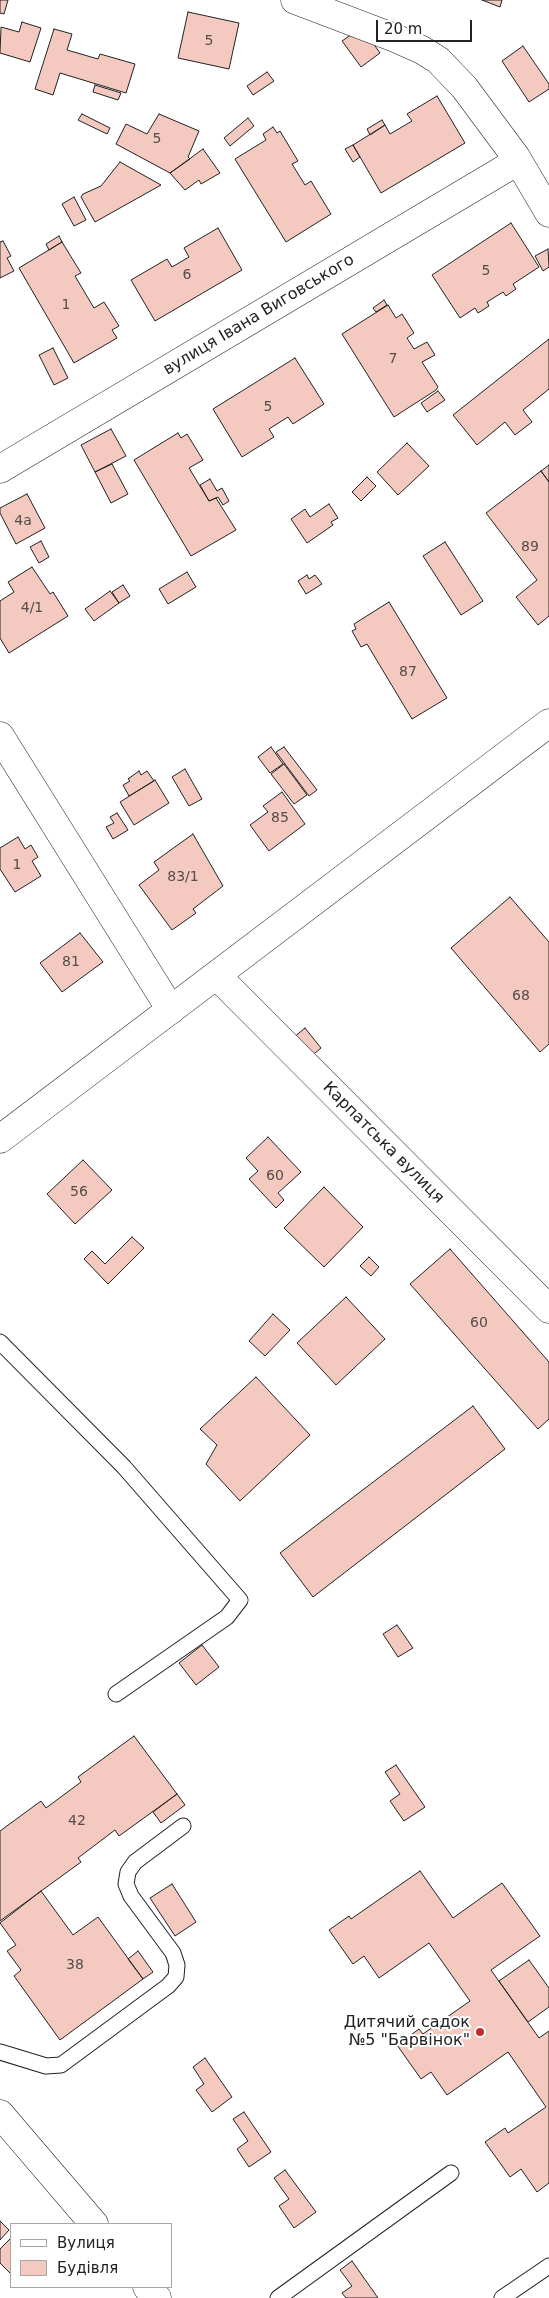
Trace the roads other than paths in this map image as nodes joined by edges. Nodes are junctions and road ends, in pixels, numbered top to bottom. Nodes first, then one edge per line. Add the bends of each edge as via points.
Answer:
1 (294, 0) edge
2 (518, 161) junction
3 (549, 213) edge
4 (0, 469) edge
5 (549, 723) edge
6 (0, 736) edge
7 (216, 976) junction
8 (171, 1010) junction
9 (0, 1139) edge
10 (549, 1309) edge
11 (0, 1342) edge
12 (116, 1694) dead end
13 (183, 1826) dead end
14 (0, 2052) edge
15 (0, 2114) edge
16 (451, 2174) dead end
17 (93, 2223) edge
18 (549, 2266) edge
19 (148, 2288) edge
20 (157, 2298) edge
21 (278, 2298) edge
22 (502, 2298) edge

1 - 2 street via 396,38 438,60 464,87
2 - 3 street
2 - 4 street, вулиця Івана Виговського
5 - 7 street
6 - 8 street
7 - 8 street
7 - 10 street
8 - 9 street
11 - 12 lane via 124,1467 240,1600 228,1616
13 - 14 lane via 135,1862 128,1872 126,1884 131,1896 173,1953 177,1964 176,1977 61,2066 46,2066
15 - 17 street
16 - 21 lane
18 - 22 lane
19 - 20 street

